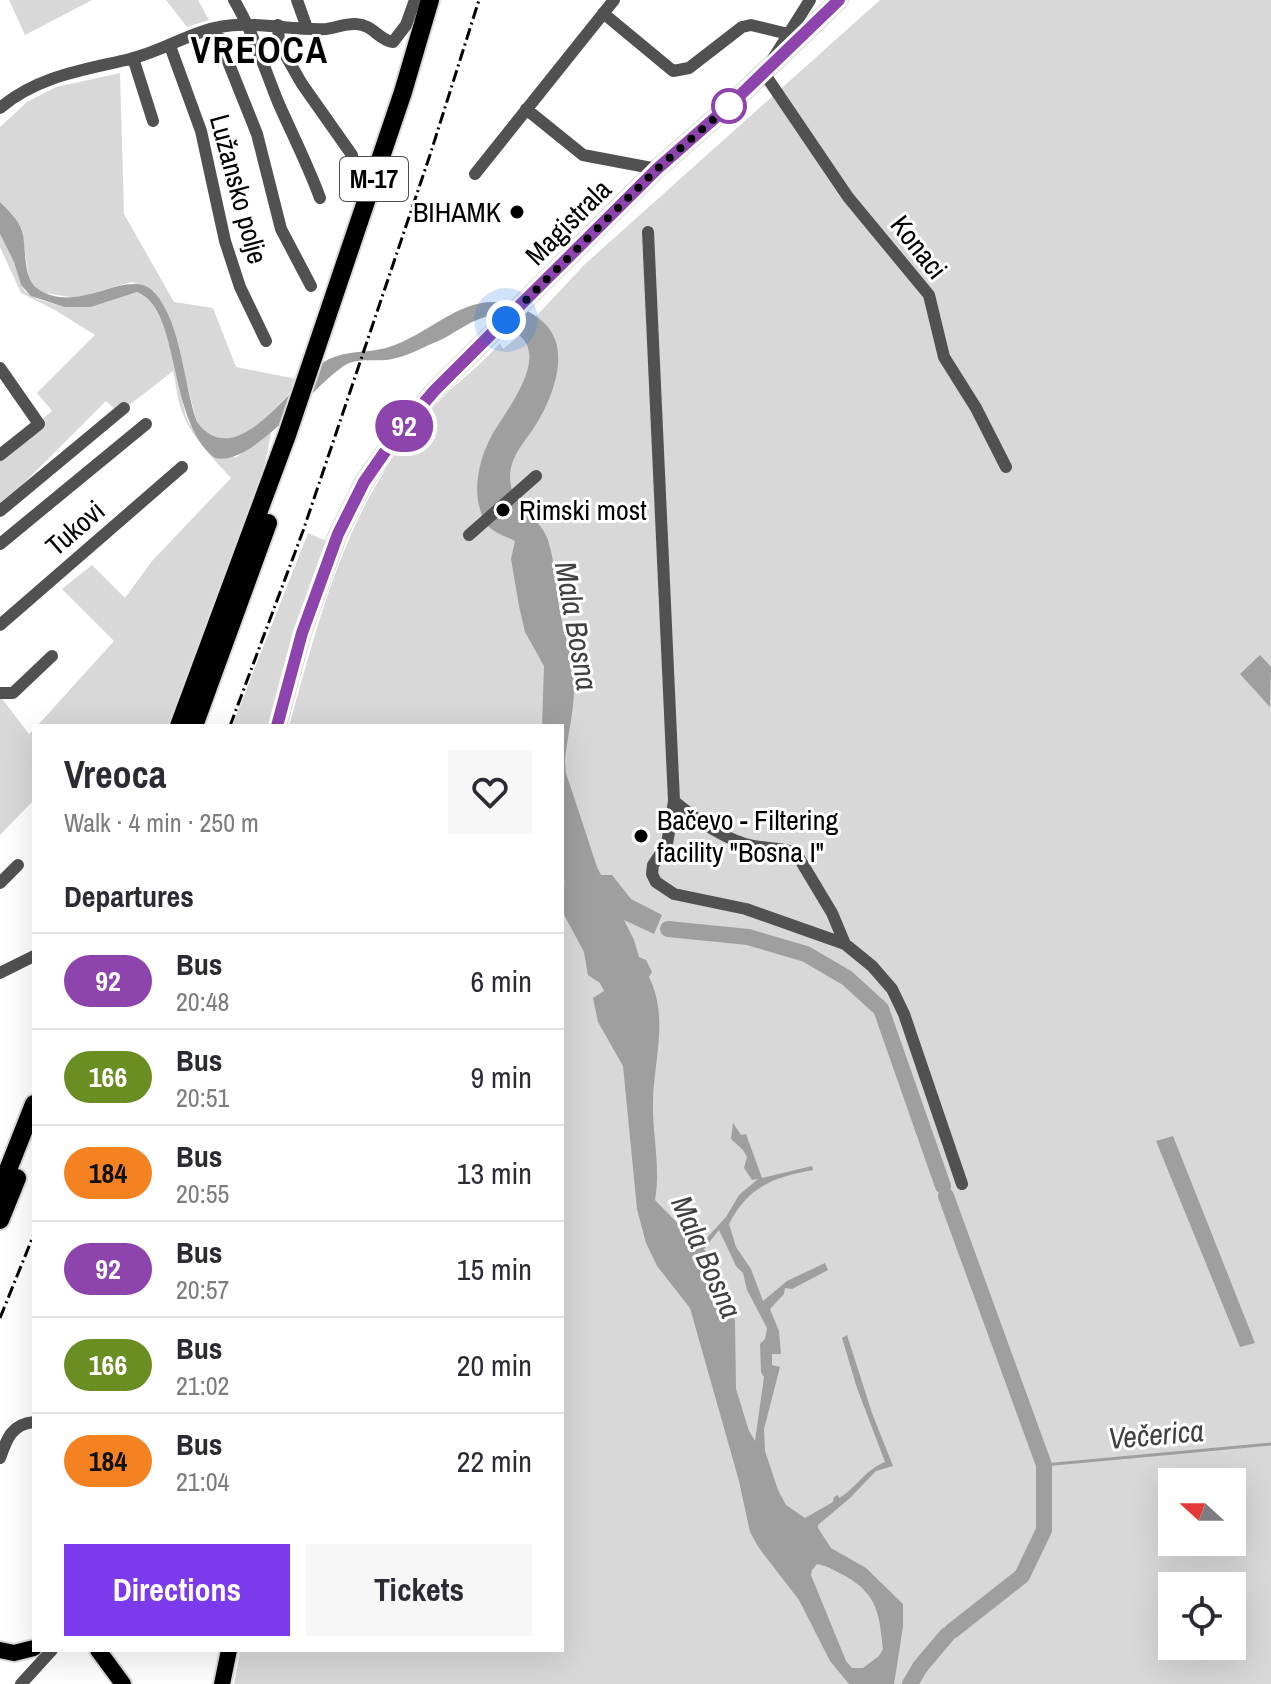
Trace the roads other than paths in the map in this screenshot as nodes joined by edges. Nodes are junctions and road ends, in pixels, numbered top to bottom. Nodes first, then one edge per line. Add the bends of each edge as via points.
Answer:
1 (234, 0) edge
2 (297, 0) edge
3 (415, 0) edge
4 (430, 0) edge
5 (441, 0) edge
6 (614, 0) edge
7 (810, 0) edge
8 (839, 0) edge
9 (603, 13) junction
10 (249, 25) junction
11 (278, 25) junction
12 (307, 28) junction
13 (215, 29) junction
14 (788, 34) junction
15 (170, 46) junction
16 (133, 58) junction
17 (764, 73) junction
18 (0, 108) edge
19 (526, 109) junction
20 (153, 121) dead end
21 (352, 155) dead end
22 (657, 169) junction
23 (475, 174) dead end
24 (320, 198) dead end
25 (648, 232) dead end
26 (311, 286) dead end
27 (266, 341) dead end
28 (320, 355) junction
29 (0, 368) edge
30 (124, 408) dead end
31 (146, 424) dead end
32 (293, 436) junction
33 (0, 455) edge
34 (182, 467) dead end
35 (1006, 467) dead end
36 (536, 476) dead end
37 (0, 511) edge
38 (469, 535) dead end
39 (0, 544) edge
40 (0, 625) edge
41 (52, 656) dead end
42 (0, 693) edge
43 (180, 724) edge
44 (195, 724) edge
45 (278, 724) edge
46 (674, 801) junction
47 (18, 865) dead end
48 (0, 883) edge
49 (845, 944) junction
50 (32, 957) edge
51 (0, 973) edge
52 (32, 1109) edge
53 (32, 1142) edge
54 (962, 1184) dead end
55 (0, 1190) edge
56 (0, 1220) edge
57 (32, 1421) edge
58 (0, 1458) edge
59 (32, 1648) edge
60 (50, 1652) edge
61 (99, 1652) edge
62 (229, 1652) edge
63 (2, 1654) edge
64 (21, 1684) edge
65 (123, 1684) edge
66 (222, 1684) edge

1 - 10 street
2 - 12 street
3 - 12 street via 393,42 353,23
4 - 28 highway, M-17
5 - 28 highway, M-17 via 408,113
6 - 9 street
7 - 14 street
8 - 17 main road, Magistrala
9 - 14 street via 673,71 689,68 742,27
9 - 19 street
10 - 11 street
10 - 13 street
10 - 24 street
11 - 12 street
11 - 21 street via 279,44
13 - 15 street
13 - 26 street, Lužansko polje via 257,134 281,229
14 - 17 street
15 - 16 street
15 - 27 street, Lužansko polje via 201,131 225,241
16 - 18 street via 45,81
16 - 20 street
17 - 22 main road, Magistrala
17 - 35 street, Konaci via 848,197 929,295 944,357
19 - 22 street via 583,155
19 - 23 street
22 - 45 main road, Magistrala via 435,390 364,482 338,534 302,633
25 - 46 street
28 - 32 highway, M-17
29 - 33 street via 39,424
30 - 37 street
31 - 39 street, Tukovi
32 - 43 highway, M-17
32 - 44 highway, M-17
34 - 40 street, Tukovi
36 - 38 street
41 - 42 street via 13,693
46 - 49 street via 692,817 746,844 796,853
46 - 49 street via 667,844 653,865 656,882 674,894 746,909
47 - 48 street
49 - 54 street via 892,989
50 - 51 street
52 - 55 highway
53 - 56 highway
57 - 58 street via 19,1424 8,1435
59 - 63 main road
60 - 64 street
61 - 65 main road
62 - 66 main road

